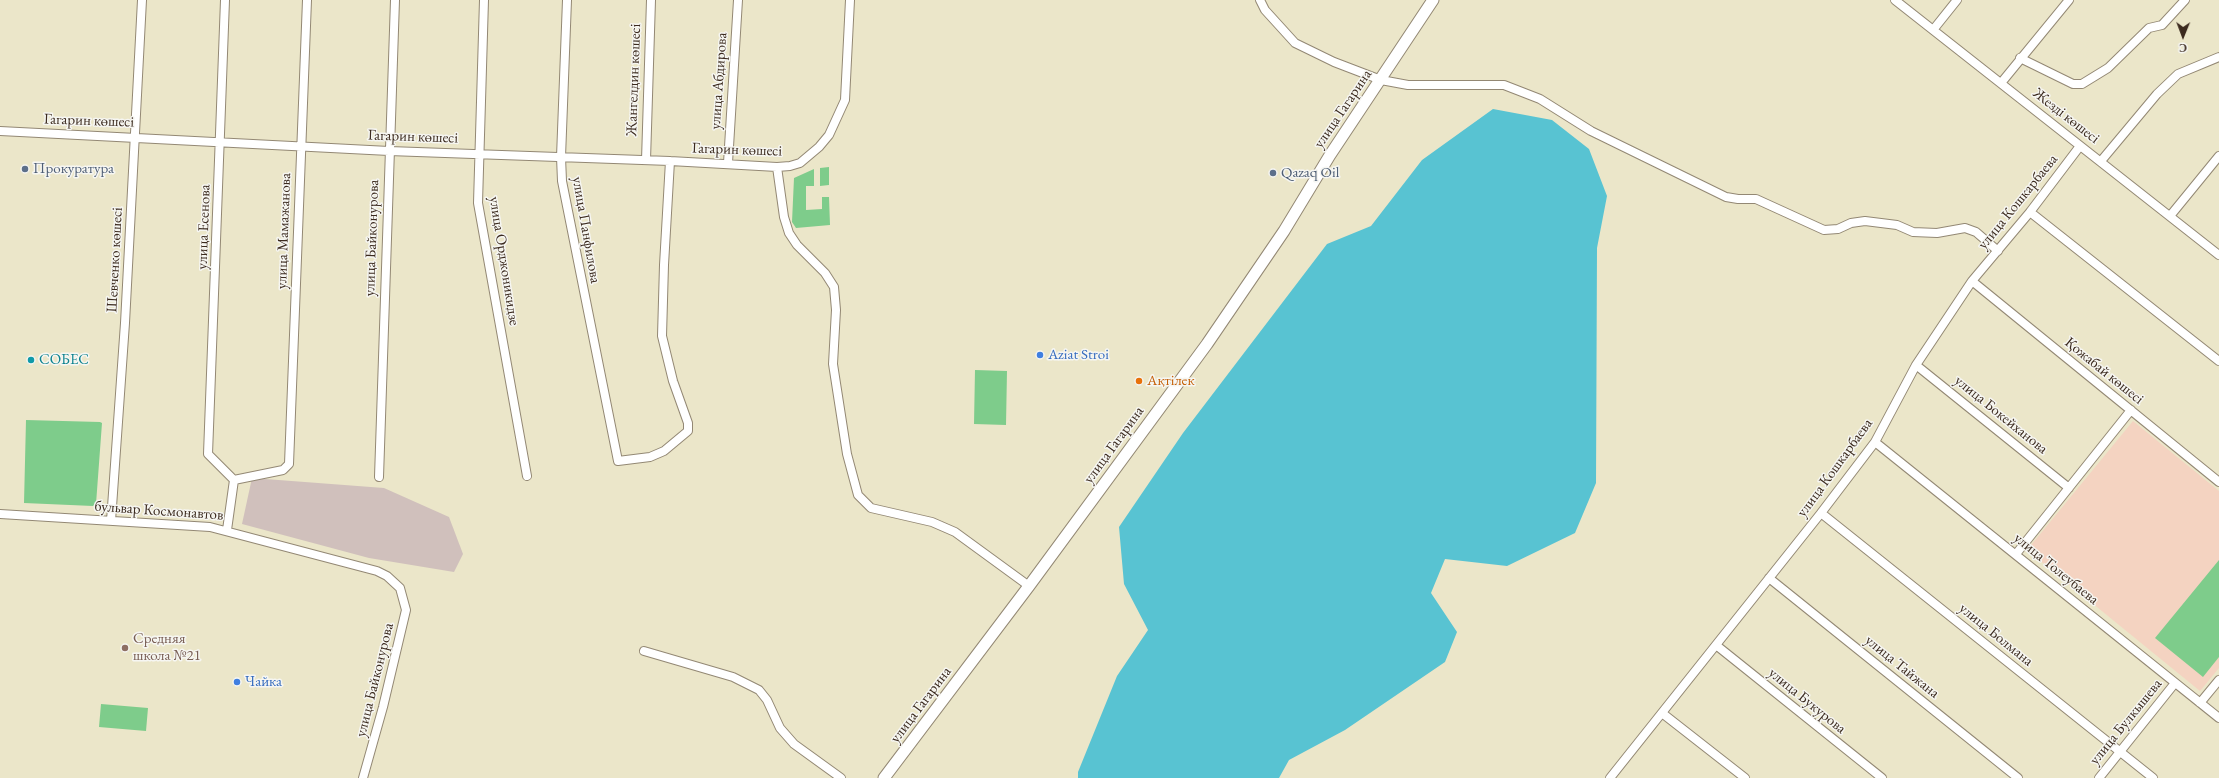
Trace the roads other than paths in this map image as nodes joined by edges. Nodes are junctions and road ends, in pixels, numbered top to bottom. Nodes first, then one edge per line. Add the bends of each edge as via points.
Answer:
1 (142, 0) edge
2 (225, 0) edge
3 (307, 0) edge
4 (395, 0) edge
5 (484, 0) edge
6 (567, 0) edge
7 (651, 0) edge
8 (738, 0) edge
9 (850, 0) edge
10 (1260, 0) edge
11 (1434, 0) edge
12 (1895, 0) edge
13 (1957, 0) edge
14 (2069, 0) edge
15 (2185, 0) edge
16 (1933, 30) junction
17 (2219, 57) edge
18 (2020, 58) junction
19 (1381, 80) junction
20 (2001, 83) junction
21 (0, 131) edge
22 (136, 137) junction
23 (221, 143) junction
24 (2080, 146) junction
25 (302, 147) junction
26 (389, 151) junction
27 (479, 154) junction
28 (2219, 156) edge
29 (561, 157) junction
30 (646, 160) junction
31 (670, 161) junction
32 (2101, 161) junction
33 (728, 163) junction
34 (777, 167) junction
35 (2030, 212) junction
36 (2170, 216) junction
37 (1998, 250) junction
38 (2219, 254) edge
39 (1972, 281) junction
40 (2219, 361) edge
41 (1916, 365) junction
42 (2131, 410) junction
43 (1875, 442) junction
44 (527, 476) dead end
45 (378, 477) dead end
46 (234, 480) junction
47 (2219, 482) edge
48 (2069, 488) junction
49 (1821, 513) junction
50 (0, 514) edge
51 (111, 521) junction
52 (227, 530) junction
53 (2016, 554) junction
54 (1769, 578) junction
55 (1029, 586) junction
56 (400, 588) joint
57 (1716, 645) junction
58 (644, 651) dead end
59 (2219, 680) edge
60 (2175, 683) junction
61 (2200, 703) junction
62 (1662, 714) junction
63 (2219, 718) edge
64 (2120, 752) junction
65 (363, 778) edge
66 (841, 778) edge
67 (884, 778) edge
68 (1611, 778) edge
69 (1745, 778) edge
70 (1882, 778) edge
71 (2018, 778) edge
72 (2099, 778) edge
73 (2153, 778) edge

1 - 22 street, Шевченко көшесі
2 - 23 street, улица Есенова
3 - 25 street, улица Мамажанова
4 - 26 street, улица Байконурова
5 - 27 street, улица Орджоникидзе
6 - 29 street, улица Панфилова
7 - 30 street, Жангелдин көшесі
8 - 33 street, улица Абдирова
9 - 34 street, Гагарин көшесі via 845,100 829,135 819,147 800,163
10 - 19 street via 1265,10 1295,43 1334,62
11 - 19 main road, улица Гагарина
12 - 16 street, Жезді көшесі
13 - 16 street
14 - 18 street
15 - 18 street via 2165,23 2149,28 2108,68 2082,84 2073,84
16 - 20 street, Жезді көшесі
17 - 32 street via 2178,74 2157,94
18 - 20 street
19 - 37 street via 1408,84 1504,85 1540,99 1591,131 1726,196 1756,199 1824,230 1865,222 1897,225 1913,232 1937,233 1965,228 1976,232
19 - 55 main road, улица Гагарина via 1330,155 1284,230 1206,344
20 - 24 street, Жезді көшесі
21 - 22 street, Гагарин көшесі
22 - 23 street, Гагарин көшесі
22 - 51 street, Шевченко көшесі
23 - 25 street, Гагарин көшесі
23 - 46 street, улица Есенова via 208,454
24 - 32 street, Жезді көшесі
24 - 35 street, улица Кошкарбаева
25 - 26 street, Гагарин көшесі
25 - 46 street, улица Мамажанова via 289,464 283,470
26 - 27 street, Гагарин көшесі
26 - 45 street, улица Байконурова
27 - 29 street, Гагарин көшесі
27 - 44 street, улица Орджоникидзе via 478,203
28 - 36 street
29 - 30 street, Гагарин көшесі
29 - 31 street, улица Панфилова via 569,221 618,461 650,457 664,451 688,431 688,423 673,381 662,336
30 - 31 street, Гагарин көшесі
31 - 33 street, Гагарин көшесі
32 - 36 street, Жезді көшесі
33 - 34 street, Гагарин көшесі
34 - 55 street via 789,233 797,245 825,273 834,287 836,310 833,364 847,454 858,495 871,508 932,522 955,532
35 - 37 street, улица Кошкарбаева
35 - 40 street
36 - 38 street, Жезді көшесі
37 - 39 street, улица Кошкарбаева
39 - 41 street, улица Кошкарбаева
39 - 42 street, Қожабай көшесі
41 - 43 street, улица Кошкарбаева
41 - 48 street, улица Бокейханова
42 - 47 street, Қожабай көшесі
42 - 48 street
43 - 49 street, улица Кошкарбаева
43 - 53 street, улица Толеубаева
46 - 52 street
48 - 53 street
49 - 54 street, улица Кошкарбаева
49 - 64 street, улица Болмана
50 - 51 street, бульвар Космонавтов
51 - 52 street, бульвар Космонавтов
52 - 56 street, бульвар Космонавтов via 376,571 387,576
53 - 60 street, улица Толеубаева
54 - 57 street, улица Кошкарбаева
54 - 71 street, улица Тайжана
55 - 67 main road, улица Гагарина
56 - 65 street, улица Байконурова via 406,610 384,707
57 - 62 street, улица Кошкарбаева
57 - 70 street, улица Букурова
58 - 66 street via 734,677 759,690 767,700 780,728 794,744
59 - 61 street
60 - 61 street, улица Толеубаева
60 - 64 street, улица Булкышева
61 - 63 street, улица Толеубаева
62 - 68 street, улица Кошкарбаева
62 - 69 street
64 - 72 street, улица Булкышева
64 - 73 street, улица Болмана

